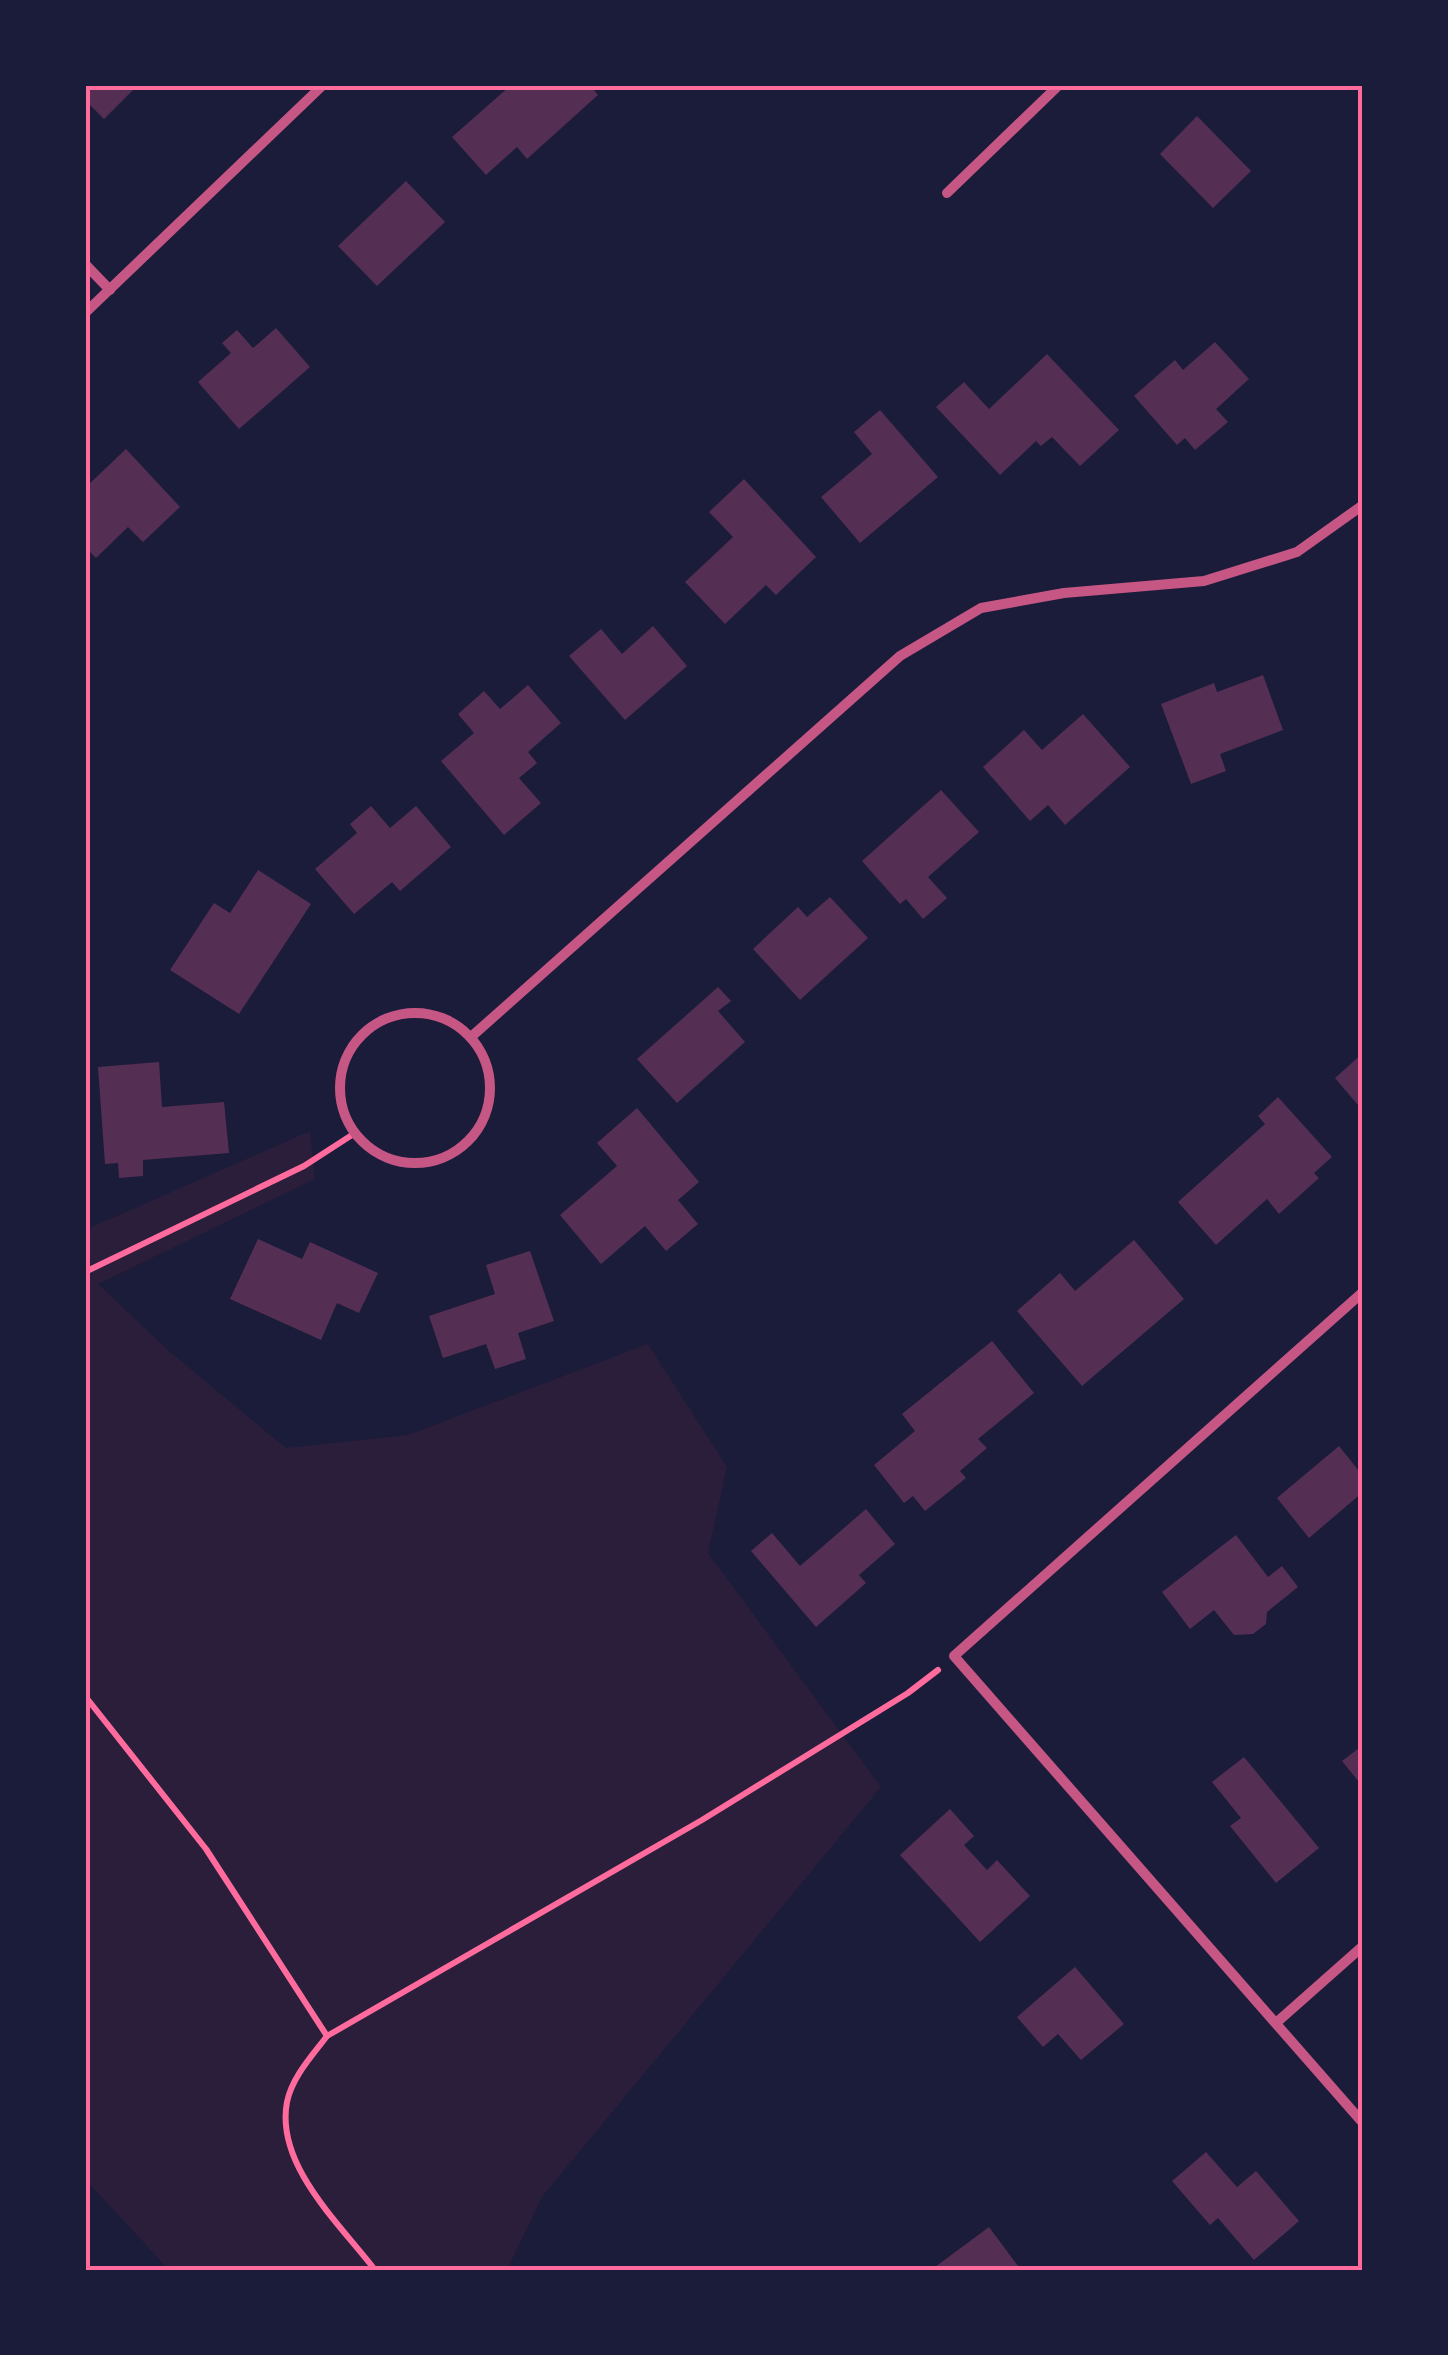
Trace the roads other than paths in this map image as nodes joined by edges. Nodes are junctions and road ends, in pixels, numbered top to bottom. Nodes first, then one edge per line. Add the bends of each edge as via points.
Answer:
1 (324, 85) edge
2 (1059, 85) edge
3 (947, 193) dead end
4 (85, 264) edge
5 (110, 290) junction
6 (85, 314) edge
7 (1363, 505) edge
8 (470, 1037) junction
9 (1363, 1292) edge
10 (1363, 1946) edge
11 (1276, 2023) junction
12 (1363, 2123) edge

1 - 5 street
2 - 3 street
4 - 5 street
5 - 6 street
7 - 8 street via 1297,552 1204,581 981,608 900,656
8 - 8 street via 484,1057 489,1104 464,1146 442,1158 407,1162 372,1150 355,1133 340,1090 352,1047 367,1030 408,1013 452,1022
9 - 11 street via 954,1656
10 - 11 street
11 - 12 street

